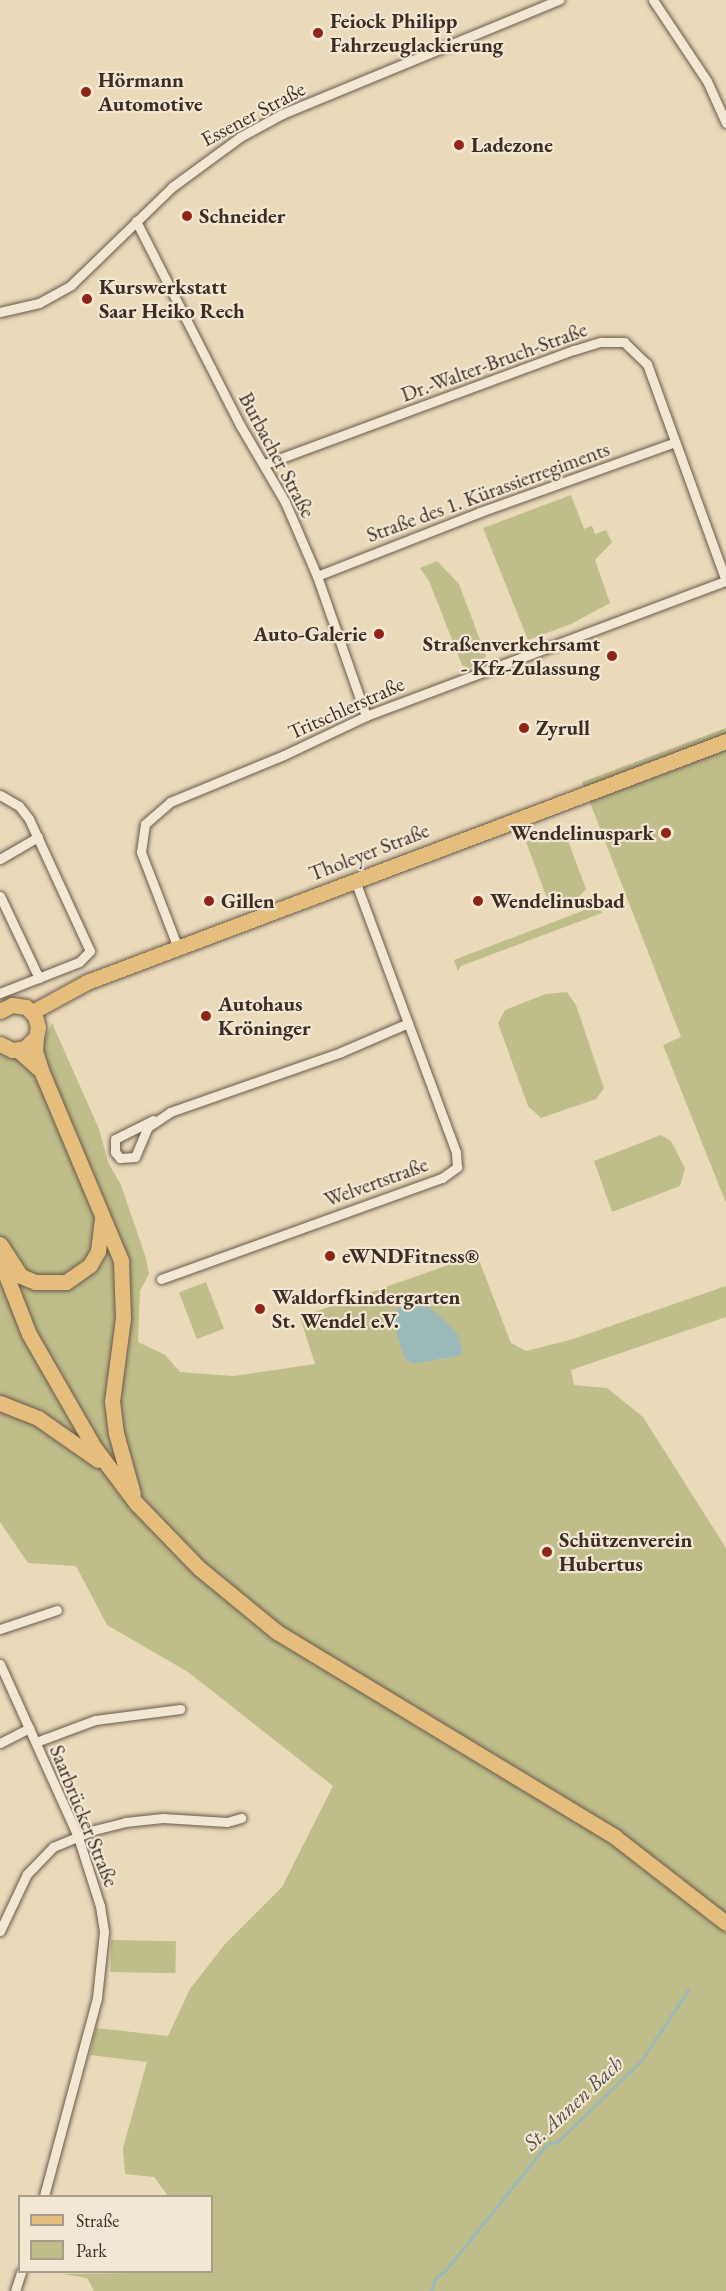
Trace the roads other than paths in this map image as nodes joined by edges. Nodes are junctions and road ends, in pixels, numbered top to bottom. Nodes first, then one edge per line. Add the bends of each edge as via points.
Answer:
1 (559, 0) edge
2 (653, 0) edge
3 (726, 123) edge
4 (136, 221) junction
5 (0, 312) edge
6 (673, 443) junction
7 (265, 464) junction
8 (317, 576) junction
9 (726, 581) edge
10 (366, 716) junction
11 (726, 741) edge
12 (0, 795) edge
13 (38, 837) junction
14 (0, 859) edge
15 (355, 880) junction
16 (0, 896) edge
17 (178, 948) junction
18 (39, 978) junction
19 (0, 993) edge
20 (0, 1011) edge
21 (32, 1012) junction
22 (408, 1023) junction
23 (36, 1037) junction
24 (0, 1044) edge
25 (18, 1050) junction
26 (44, 1075) junction
27 (153, 1120) junction
28 (102, 1216) junction
29 (0, 1244) edge
30 (0, 1260) edge
31 (161, 1279) dead end
32 (0, 1403) edge
33 (108, 1466) junction
34 (136, 1503) junction
35 (57, 1610) dead end
36 (0, 1629) edge
37 (0, 1664) edge
38 (180, 1709) dead end
39 (29, 1728) junction
40 (36, 1742) junction
41 (0, 1743) edge
42 (241, 1818) dead end
43 (78, 1837) junction
44 (726, 1923) edge
45 (0, 1931) edge
46 (44, 2195) edge
47 (20, 2273) edge
48 (15, 2291) edge

1 - 4 street, Essener Straße via 282,114 207,158
2 - 3 street via 702,72
4 - 5 street, Essener Straße via 71,285 39,303
4 - 7 street, Burbacher Straße via 240,425
6 - 7 street, Dr.-Walter-Bruch-Straße via 647,364 624,342 601,342
6 - 8 street, Straße des 1. Kürassierregiments
6 - 9 street, Dr.-Walter-Bruch-Straße
7 - 8 street, Burbacher Straße
8 - 10 street, Burbacher Straße
9 - 10 street, Tritschlerstraße
10 - 17 street, Tritschlerstraße via 170,802 153,814 141,836 141,852
11 - 15 main road, Tholeyer Straße
12 - 13 street via 19,806
13 - 14 street
13 - 18 street via 90,951 79,962
15 - 17 main road, Tholeyer Straße
15 - 22 street, Welvertstraße
16 - 18 street
17 - 21 main road, Tholeyer Straße via 87,982
18 - 19 street
20 - 21 main road via 19,1005
21 - 23 main road via 38,1027
22 - 27 street
22 - 31 street, Welvertstraße via 459,1159 452,1173
23 - 25 main road
23 - 26 main road via 35,1051
24 - 25 main road
25 - 26 main road
26 - 28 main road
27 - 27 street via 135,1157 120,1158 115,1152 115,1139
28 - 29 main road via 98,1251 90,1264 66,1282 35,1282 21,1276
28 - 34 main road via 122,1261 123,1318 112,1401 116,1433
30 - 33 main road via 50,1375
32 - 33 main road via 38,1418
33 - 34 main road
34 - 44 main road via 199,1568 277,1632 615,1837
35 - 36 street
37 - 39 street, Saarbrücker Straße
38 - 40 street via 95,1720
39 - 40 street, Saarbrücker Straße
39 - 41 street
40 - 43 street, Saarbrücker Straße
42 - 43 street via 227,1822 163,1818 125,1822
43 - 45 street via 53,1847 27,1874
43 - 46 street, Saarbrücker Straße via 100,1906 102,1962
47 - 48 street

